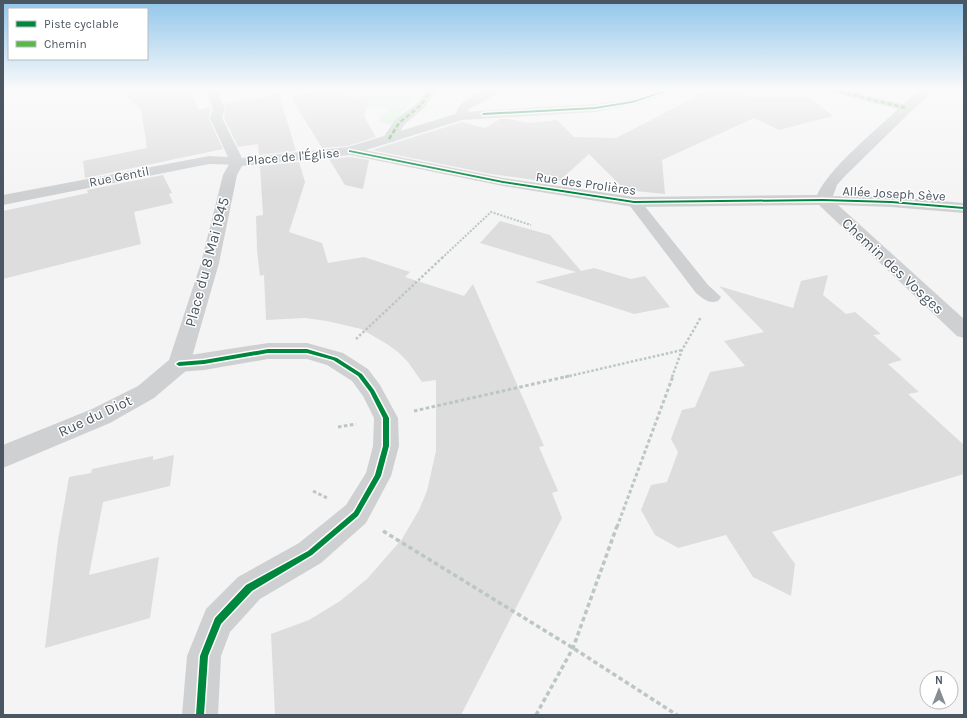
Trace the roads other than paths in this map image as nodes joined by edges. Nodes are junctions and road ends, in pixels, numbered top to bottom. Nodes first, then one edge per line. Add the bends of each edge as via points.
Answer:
1 (219, 124) edge
2 (399, 124) edge
3 (435, 124) edge
4 (890, 124) edge
5 (389, 139) junction
6 (350, 151) junction
7 (236, 162) junction
8 (3, 200) edge
9 (823, 200) junction
10 (634, 202) junction
11 (964, 208) edge
12 (712, 297) road end
13 (964, 331) edge
14 (179, 364) junction
15 (3, 457) edge
16 (200, 715) edge

1 - 7 street via 234,152
2 - 5 street
3 - 5 street
4 - 9 street via 830,184
5 - 6 street
6 - 7 street, Place de l'Église
6 - 10 street, Rue des Prolières via 503,182
7 - 8 street, Rue Gentil via 209,160
7 - 14 street, Place du 8 Mai 1945 via 230,175 210,263
9 - 10 street, Rue des Prolières
9 - 11 street, Allée Joseph Sève
9 - 13 street, Chemin des Vosges
10 - 12 lane via 702,289
14 - 15 street, Rue du Diot via 146,392 101,416
14 - 16 street via 268,351 307,351 335,359 360,375 386,418 386,446 378,476 356,514 310,553 249,588 218,621 204,656

